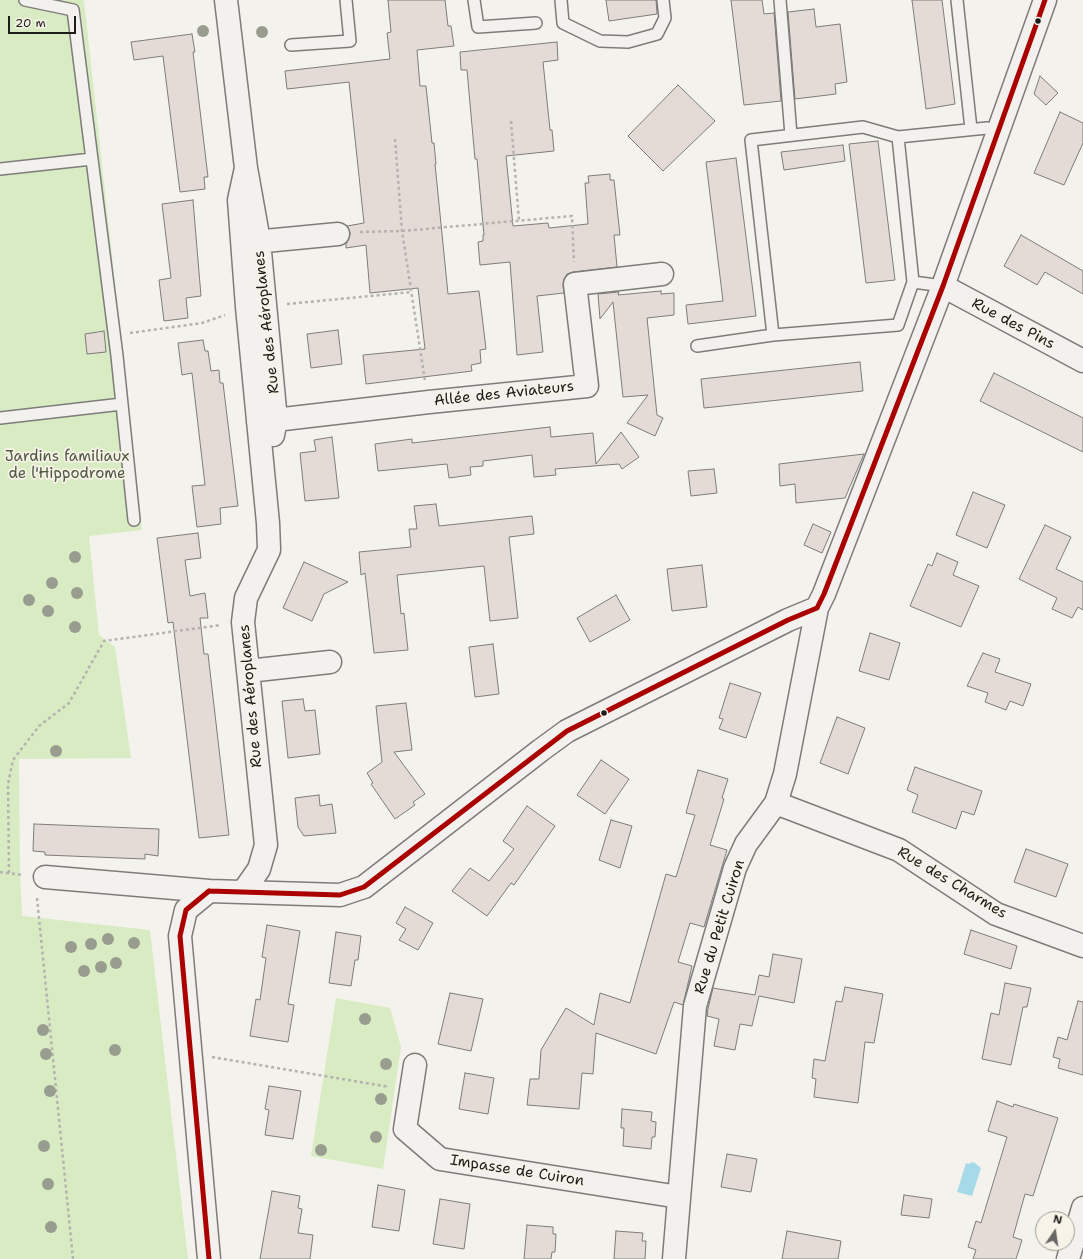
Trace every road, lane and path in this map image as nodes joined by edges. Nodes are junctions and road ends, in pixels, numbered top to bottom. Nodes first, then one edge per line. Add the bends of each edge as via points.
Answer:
1 (25, 0) edge
2 (226, 0) edge
3 (346, 0) edge
4 (474, 0) edge
5 (561, 0) edge
6 (663, 0) edge
7 (780, 0) edge
8 (957, 0) edge
9 (1045, 0) edge
10 (50, 3) edge
11 (536, 23) dead end
12 (291, 45) dead end
13 (511, 121) dead end
14 (971, 129) junction
15 (998, 132) junction
16 (791, 135) junction
17 (898, 136) junction
18 (395, 139) dead end
19 (92, 159) junction
20 (0, 169) edge
21 (520, 221) junction
22 (402, 231) junction
23 (348, 233) joint
24 (251, 242) junction
25 (662, 274) dead end
26 (913, 282) junction
27 (575, 284) junction
28 (943, 286) junction
29 (773, 335) junction
30 (697, 346) dead end
31 (1083, 361) edge
32 (428, 402) junction
33 (122, 404) junction
34 (0, 418) edge
35 (267, 421) junction
36 (134, 520) dead end
37 (817, 608) junction
38 (243, 622) junction
39 (330, 662) dead end
40 (248, 672) junction
41 (776, 803) junction
42 (8, 873) dead end
43 (41, 884) joint
44 (209, 891) junction
45 (243, 892) junction
46 (1083, 946) edge
47 (190, 1053) junction
48 (415, 1065) dead end
49 (411, 1090) junction
50 (679, 1197) junction
51 (1083, 1208) edge
52 (73, 1259) edge
53 (209, 1259) edge
54 (674, 1259) edge
55 (1068, 1259) edge

1 - 10 lane
2 - 24 street, Rue des Aéroplanes via 246,168 239,200
3 - 12 lane via 350,41
4 - 11 lane via 478,28
5 - 6 lane via 563,23 600,41 628,42 657,34 665,18
7 - 16 lane
8 - 14 lane
9 - 15 street, Rue du Petit Cuiron
10 - 19 lane via 73,10
13 - 21 path
14 - 15 lane via 987,128
14 - 17 lane
15 - 28 street, Rue du Petit Cuiron
16 - 17 lane via 863,127
16 - 29 lane via 751,140
17 - 26 lane
18 - 22 path
19 - 20 lane
19 - 33 lane
21 - 22 path
21 - 27 path via 572,216
22 - 23 path
22 - 32 path
23 - 24 street
24 - 35 street, Rue des Aéroplanes
25 - 27 street
26 - 28 lane
26 - 29 lane via 898,325
27 - 32 street, Allée des Aviateurs via 587,386
28 - 31 street, Rue des Pins
28 - 37 street, Rue du Petit Cuiron
29 - 30 lane
32 - 35 street, Allée des Aviateurs
33 - 34 lane
33 - 36 lane
35 - 38 street, Rue des Aéroplanes via 264,475 269,550 246,598
37 - 41 street, Rue du Petit Cuiron via 785,774
37 - 45 street via 788,620 567,731 364,887 340,895
38 - 40 street, Rue des Aéroplanes
38 - 42 path via 104,641 69,703 39,726 13,760 8,784
39 - 40 street
40 - 45 street, Rue des Aéroplanes via 266,845 259,869
41 - 46 street, Rue des Charmes via 899,850 996,914
41 - 50 street, Rue du Petit Cuiron via 746,844 735,868 695,1006
43 - 44 street
43 - 52 path
44 - 45 street
44 - 47 street via 186,910 180,936
47 - 49 path
47 - 53 street
48 - 49 street, Impasse de Cuiron
49 - 50 street, Impasse de Cuiron via 405,1129 440,1159
50 - 54 street, Rue du Petit Cuiron
51 - 55 street

